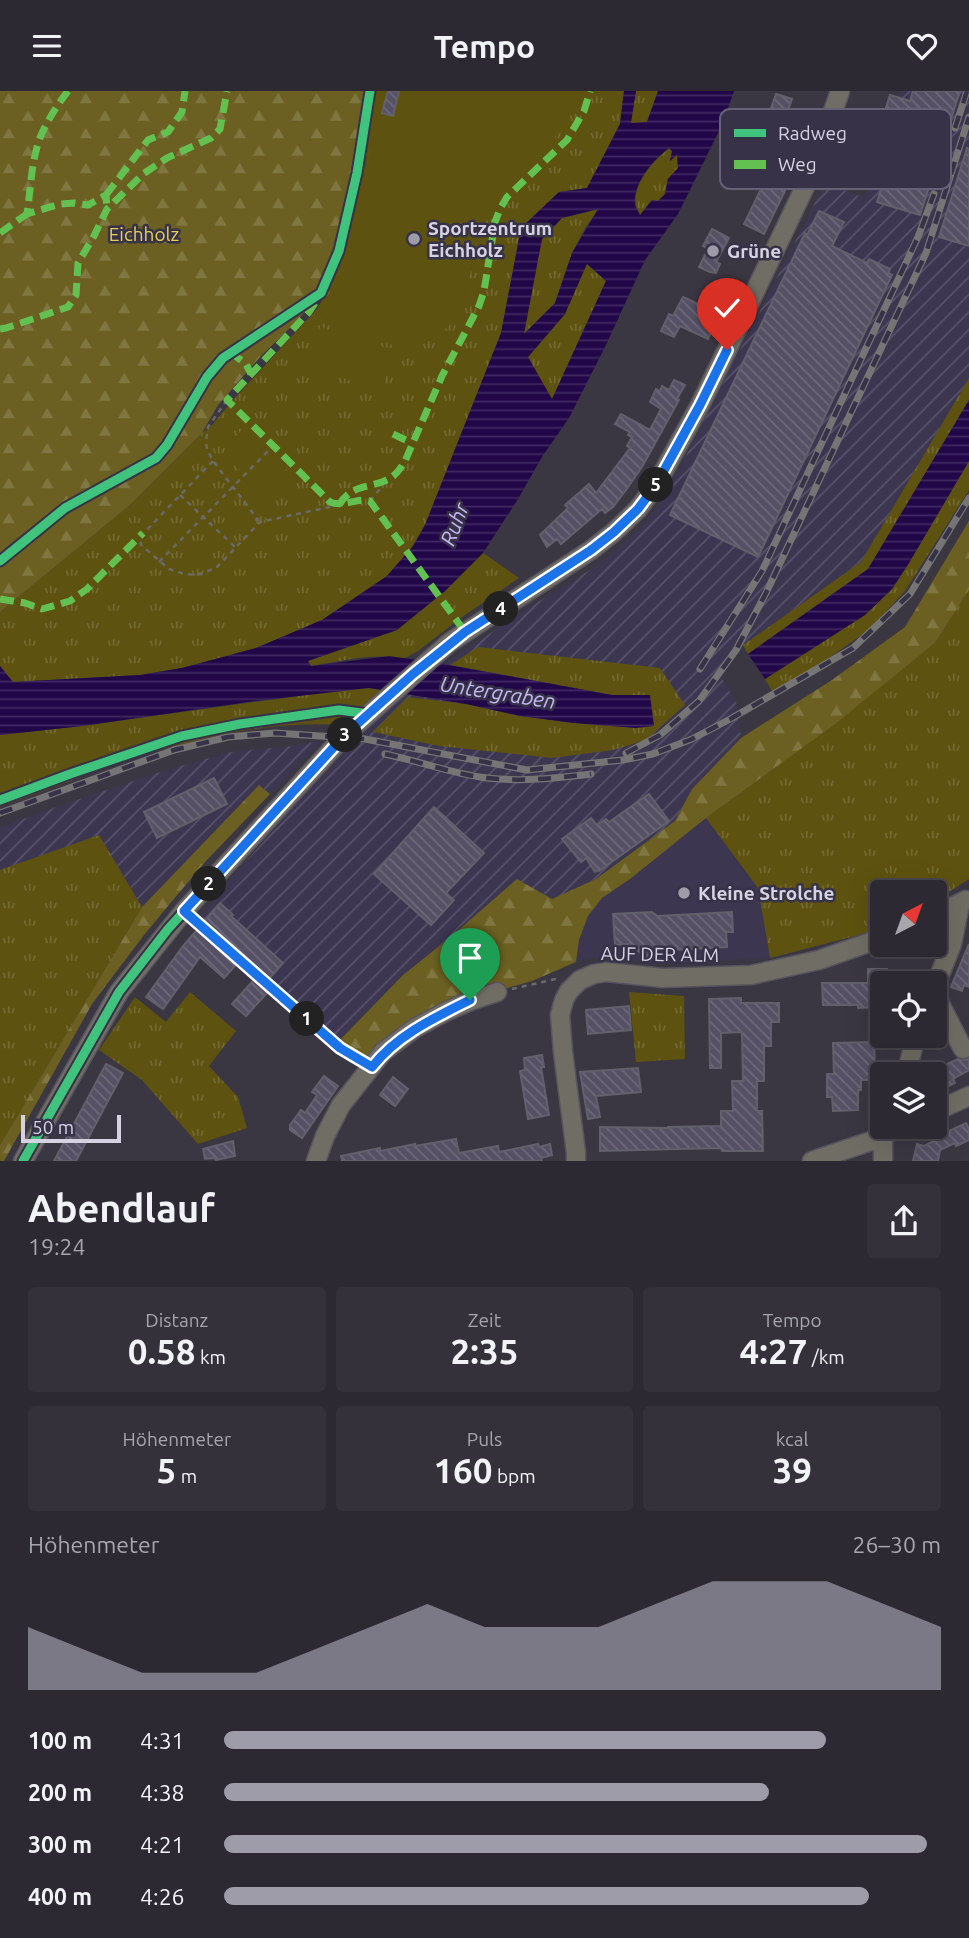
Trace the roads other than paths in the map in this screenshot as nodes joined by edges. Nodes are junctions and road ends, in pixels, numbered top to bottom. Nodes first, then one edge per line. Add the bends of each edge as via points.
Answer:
1 (840, 91) edge
2 (834, 109) edge
3 (804, 189) edge
4 (965, 901) edge
5 (947, 910) edge
6 (870, 942) edge
7 (941, 971) edge
8 (497, 992) road end
9 (947, 1016) edge
10 (963, 1049) dead end
11 (969, 1096) edge
12 (947, 1106) edge
13 (874, 1139) edge
14 (883, 1139) edge
15 (23, 1161) edge
16 (316, 1161) edge
17 (576, 1161) edge
18 (812, 1161) edge
19 (883, 1161) edge

1 - 2 street
3 - 15 street via 700,405 638,509 591,550 449,643 344,736 184,911 119,992
4 - 5 street
4 - 7 street
6 - 17 street, AUF DER ALM via 819,960 751,975 663,978 606,972 580,980 569,991 560,1016
8 - 16 street via 470,1000 415,1028 383,1052 341,1105
9 - 10 street
11 - 12 street
13 - 18 street
14 - 19 street

